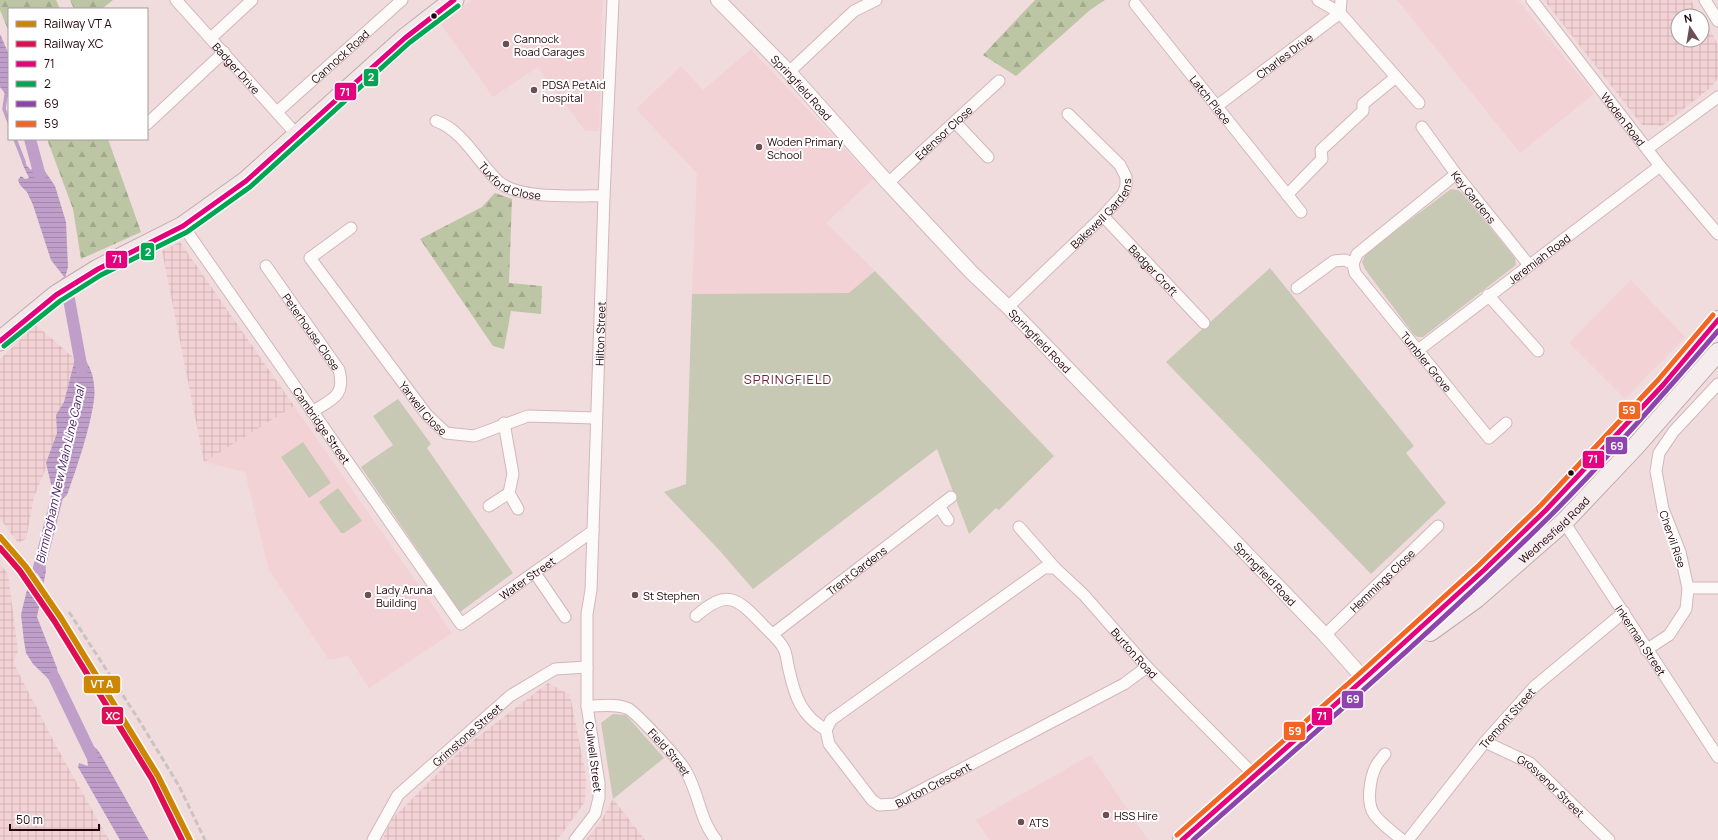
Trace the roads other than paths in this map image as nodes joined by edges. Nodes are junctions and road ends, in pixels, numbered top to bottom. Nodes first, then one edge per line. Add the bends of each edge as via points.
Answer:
1 (176, 0) edge
2 (252, 0) edge
3 (402, 0) edge
4 (454, 0) edge
5 (613, 0) edge
6 (718, 0) edge
7 (876, 0) edge
8 (1318, 0) edge
9 (1341, 0) edge
10 (1532, 0) edge
11 (1705, 0) edge
12 (1135, 4) dead end
13 (1340, 13) junction
14 (1718, 21) edge
15 (211, 38) junction
16 (224, 52) junction
17 (789, 72) junction
18 (1396, 77) junction
19 (999, 81) dead end
20 (1718, 97) edge
21 (1419, 103) dead end
22 (1217, 106) junction
23 (277, 112) junction
24 (1068, 114) dead end
25 (436, 121) dead end
26 (955, 122) junction
27 (148, 123) edge
28 (1422, 127) dead end
29 (297, 135) junction
30 (1647, 149) junction
31 (988, 157) dead end
32 (1660, 166) junction
33 (1456, 174) junction
34 (888, 183) junction
35 (1287, 195) junction
36 (604, 196) junction
37 (1301, 212) dead end
38 (1103, 216) junction
39 (183, 226) junction
40 (351, 228) dead end
41 (1718, 234) edge
42 (1353, 264) junction
43 (1529, 265) junction
44 (266, 266) dead end
45 (1297, 288) dead end
46 (1488, 295) junction
47 (1008, 307) junction
48 (1718, 320) edge
49 (1204, 323) dead end
50 (0, 341) edge
51 (1417, 351) junction
52 (1538, 352) dead end
53 (1718, 352) edge
54 (1718, 384) edge
55 (312, 412) junction
56 (596, 418) junction
57 (1506, 422) dead end
58 (504, 424) junction
59 (509, 493) junction
60 (951, 497) dead end
61 (489, 506) dead end
62 (939, 506) junction
63 (518, 509) dead end
64 (1546, 510) junction
65 (948, 520) dead end
66 (1564, 522) junction
67 (1438, 526) dead end
68 (1019, 527) dead end
69 (593, 531) junction
70 (1055, 568) junction
71 (536, 573) junction
72 (1688, 588) junction
73 (1718, 588) edge
74 (1624, 612) junction
75 (696, 616) dead end
76 (565, 617) dead end
77 (461, 624) joint
78 (773, 634) junction
79 (1326, 635) junction
80 (1646, 650) junction
81 (587, 667) junction
82 (1147, 667) junction
83 (1364, 679) junction
84 (587, 706) junction
85 (826, 730) junction
86 (1485, 742) junction
87 (1385, 754) dead end
88 (1718, 757) edge
89 (1254, 775) junction
90 (374, 840) edge
91 (575, 840) edge
92 (716, 840) edge
93 (1182, 840) edge
94 (1402, 840) edge
95 (1408, 840) edge
96 (1609, 840) edge

1 - 15 street, Badger Drive
2 - 15 street
3 - 23 street, Cannock Road
4 - 29 highway via 405,38
5 - 36 street, Hilton Street
6 - 17 street, Springfield Road
7 - 17 street via 854,11
8 - 13 street
9 - 13 street
10 - 30 street, Woden Road
11 - 14 street
12 - 22 street, Latch Place
13 - 18 street
13 - 22 street, Charles Drive
15 - 16 street, Badger Drive
16 - 23 street, Badger Drive
16 - 27 street
17 - 34 street, Springfield Road
18 - 21 street
18 - 35 street via 1364,104 1363,111 1321,150 1322,159
19 - 26 street, Edensor Close
20 - 30 street
22 - 35 street, Latch Place
23 - 29 street, Badger Drive
24 - 38 street, Bakewell Gardens via 1120,165 1126,178 1123,194
25 - 36 street, Tuxford Close via 449,126 500,183 524,194
26 - 31 street
26 - 34 street, Edensor Close
28 - 33 street, Key Gardens
29 - 39 highway via 246,181
30 - 32 street, Woden Road
32 - 41 street, Woden Road
32 - 43 street, Jeremiah Road
33 - 42 street via 1357,254
33 - 43 street, Key Gardens
34 - 47 street, Springfield Road via 971,272
35 - 37 street, Latch Place
36 - 56 street, Hilton Street
38 - 47 street, Bakewell Gardens
38 - 49 street, Badger Croft
39 - 50 highway via 98,269 56,295
39 - 55 street, Cambridge Street
40 - 58 street, Yarwell Close via 310,258 427,415 446,433 474,436
42 - 45 street via 1345,260 1334,260
42 - 51 street, Tumbler Grove via 1355,273
43 - 46 street, Jeremiah Road
44 - 55 street, Peterhouse Close via 339,370 342,382 340,391
46 - 51 street, Jeremiah Road
46 - 52 street
47 - 79 street, Springfield Road
48 - 64 main road, Wednesfield Road via 1663,385
51 - 57 street, Tumbler Grove via 1489,438
53 - 66 main road, Wednesfield Road via 1635,447
54 - 72 street, Chervil Rise via 1674,430 1659,453 1656,471 1663,509 1680,552
55 - 77 street, Cambridge Street
56 - 58 street, Yarwell Close via 528,416
56 - 69 street, Hilton Street
58 - 59 street via 513,474
59 - 61 street
59 - 63 street
60 - 62 street, Trent Gardens
62 - 65 street
62 - 78 street, Trent Gardens
64 - 66 main road
64 - 83 main road, Wednesfield Road
66 - 74 street, Inkerman Street
66 - 83 main road, Wednesfield Road via 1476,599
67 - 79 street, Hemmings Close
68 - 70 street, Burton Road
69 - 71 street, Water Street
69 - 81 street, Hilton Street via 591,590 587,614
70 - 82 street, Burton Road via 1084,595
70 - 85 street via 1044,568 844,710 831,720
71 - 76 street
71 - 77 street, Water Street
72 - 73 street
72 - 80 street, Chervil Rise via 1686,609 1669,635
74 - 80 street, Inkerman Street
74 - 86 street, Tremont Street via 1534,687
75 - 78 street via 718,600 735,599
78 - 85 street via 784,649 798,702 813,722
79 - 83 street, Springfield Road
80 - 88 street, Inkerman Street
81 - 84 street, Culwell Street
81 - 90 street, Grimstone Street via 555,669 510,696 398,795
82 - 85 street, Burton Crescent via 1124,684 895,804 879,805 872,800 829,744
82 - 89 street, Burton Road
83 - 89 main road, Wednesfield Road
84 - 91 street, Culwell Street via 599,798 594,814
84 - 92 street, Field Street via 614,705 629,709 646,724 687,772 702,815
86 - 95 street, Tremont Street
86 - 96 street, Grosvenor Street via 1530,763
87 - 94 street via 1376,766 1372,780 1371,806 1374,814
89 - 93 main road, Wednesfield Road

